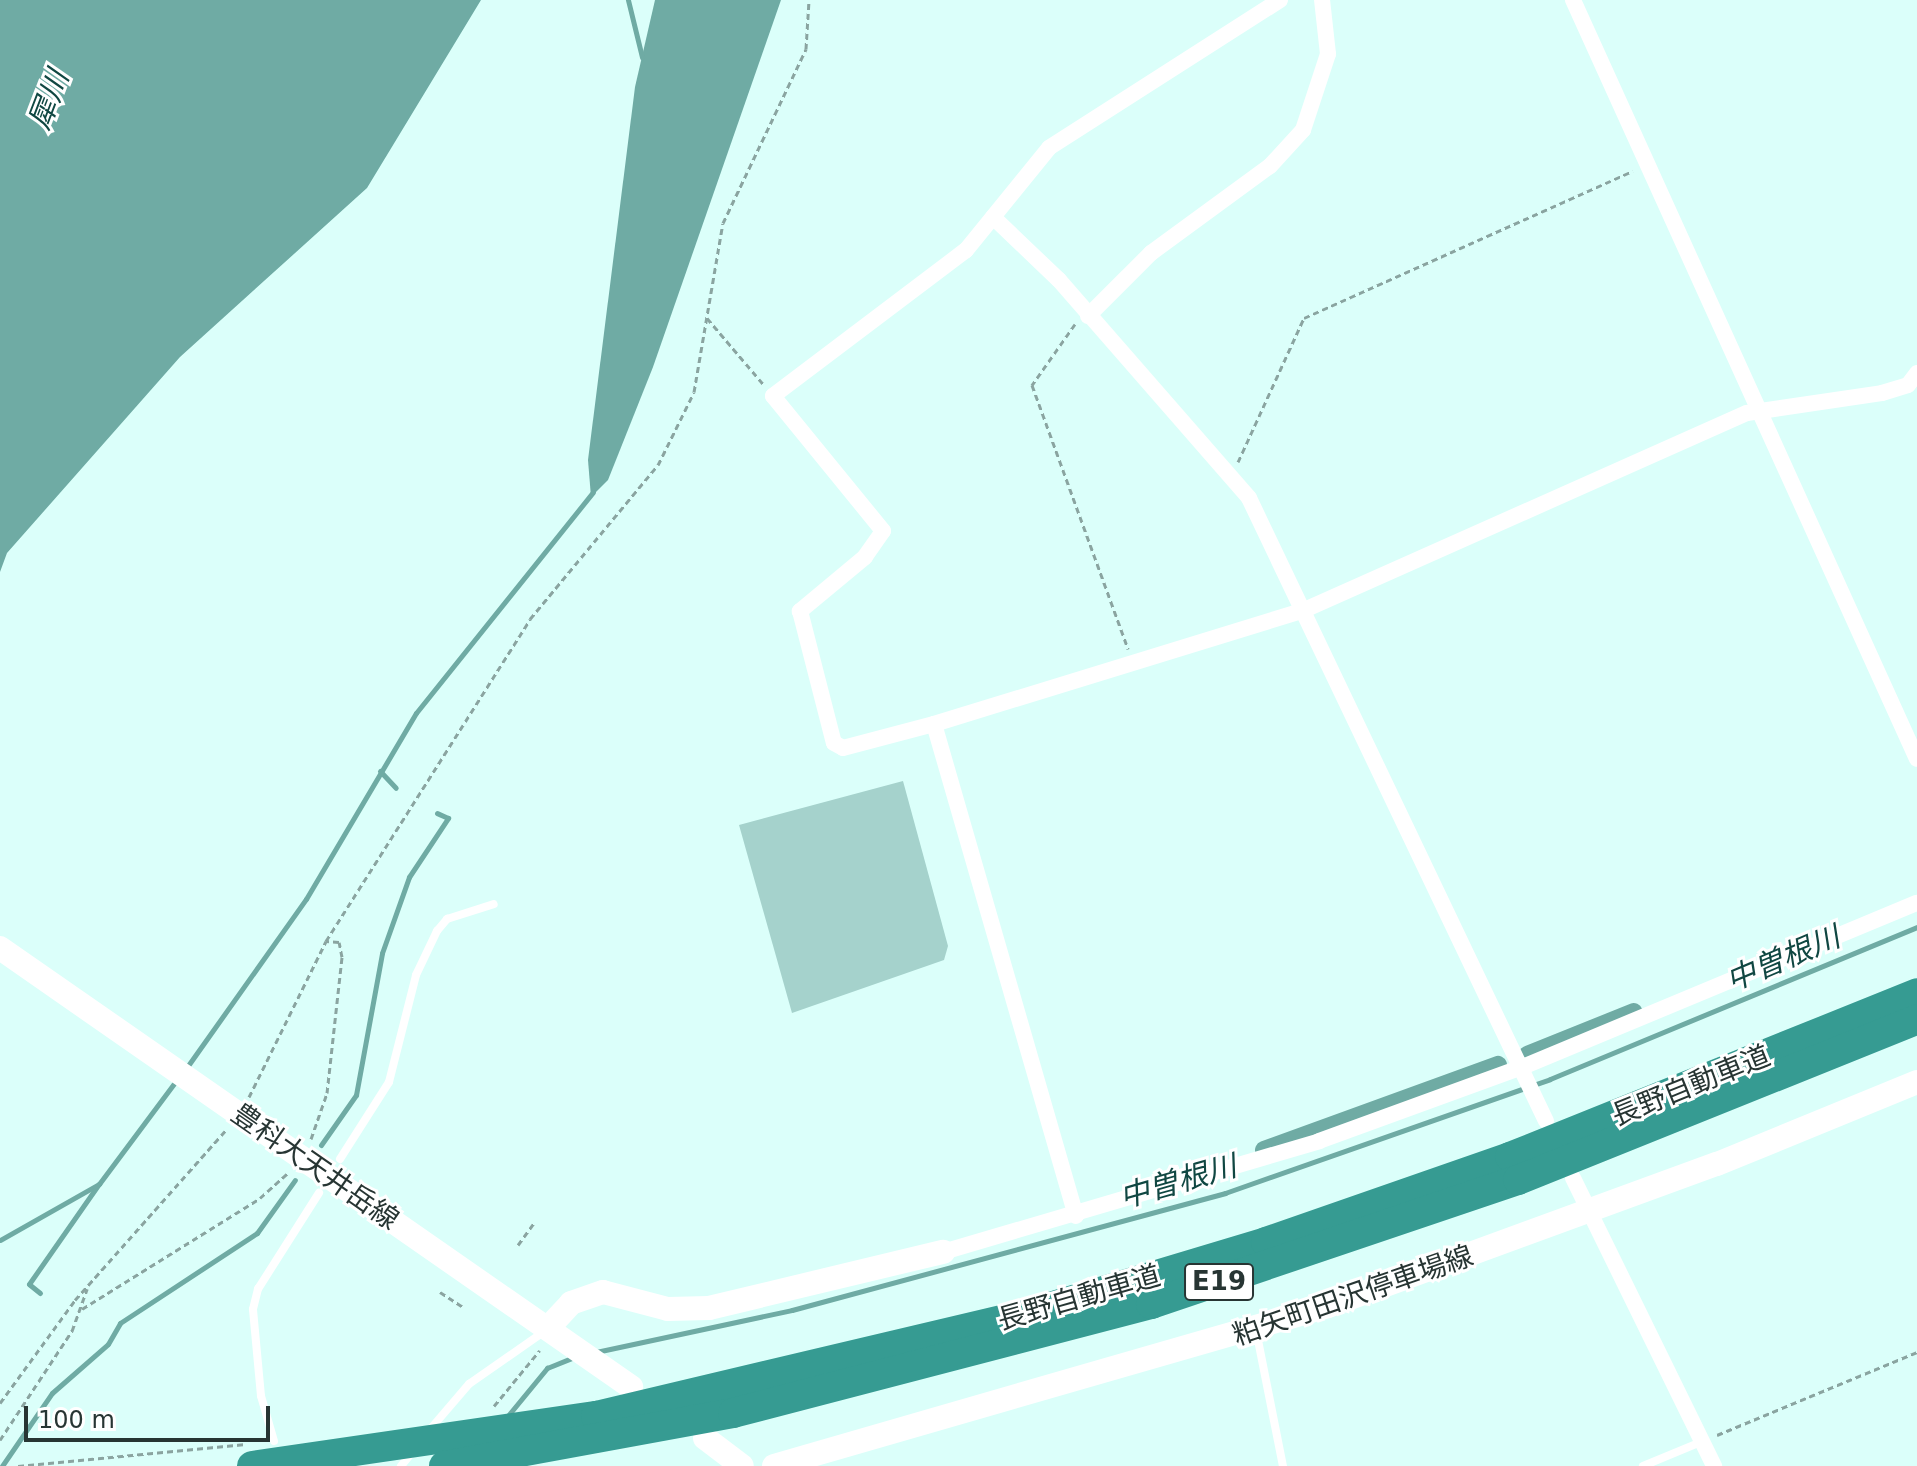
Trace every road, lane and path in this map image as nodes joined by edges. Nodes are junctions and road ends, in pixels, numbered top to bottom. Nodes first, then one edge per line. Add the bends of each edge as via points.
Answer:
1 (809, 0) edge
2 (1280, 0) edge
3 (1322, 0) edge
4 (1573, 0) edge
5 (1651, 163) junction
6 (993, 217) junction
7 (1088, 316) junction
8 (707, 318) junction
9 (1917, 373) edge
10 (773, 396) junction
11 (1761, 410) junction
12 (1232, 476) junction
13 (1302, 611) junction
14 (1132, 662) junction
15 (934, 724) junction
16 (1917, 759) edge
17 (1917, 903) edge
18 (494, 904) dead end
19 (326, 941) junction
20 (0, 948) edge
21 (1917, 993) edge
22 (1917, 1020) edge
23 (1522, 1071) junction
24 (1917, 1082) edge
25 (238, 1114) junction
26 (1546, 1121) dead end
27 (311, 1139) dead end
28 (340, 1159) dead end
29 (288, 1173) dead end
30 (1573, 1178) dead end
31 (319, 1193) dead end
32 (1590, 1212) junction
33 (1076, 1216) junction
34 (534, 1223) dead end
35 (518, 1245) dead end
36 (943, 1252) joint
37 (88, 1285) junction
38 (440, 1292) dead end
39 (463, 1307) dead end
40 (82, 1309) junction
41 (1256, 1330) junction
42 (559, 1335) junction
43 (1917, 1352) edge
44 (631, 1387) dead end
45 (0, 1403) edge
46 (485, 1417) dead end
47 (705, 1438) dead end
48 (0, 1440) edge
49 (274, 1441) joint
50 (1701, 1442) junction
51 (18, 1466) edge
52 (252, 1466) edge
53 (401, 1466) edge
54 (444, 1466) edge
55 (742, 1466) edge
56 (774, 1466) edge
57 (1283, 1466) edge
58 (1643, 1466) edge
59 (1714, 1466) edge

1 - 8 path via 806,49 723,223
2 - 6 street via 1079,125 1026,168
3 - 7 street via 1328,54 1303,130 1270,166 1151,253
4 - 5 street
5 - 11 street
5 - 12 path via 1304,318
6 - 7 street
6 - 10 street via 938,275
7 - 12 street
7 - 14 path via 1032,385 1047,440 1112,591
8 - 10 path
8 - 19 path via 694,392 658,465 568,582 530,619
9 - 11 street via 1908,385 1882,393
10 - 15 street via 883,531 865,557 800,611 828,731 843,748
11 - 13 street
11 - 16 street
12 - 13 street
13 - 14 street
13 - 23 street
14 - 15 street
15 - 33 street
17 - 23 street
18 - 28 lane via 447,919 437,931 416,975 389,1082
19 - 25 path
19 - 27 path via 339,942 342,957 327,1093
20 - 25 main road, 豊科大天井岳線
21 - 52 highway, 長野自動車道 / E19 via 1510,1157 1266,1242 875,1354 516,1429
22 - 54 highway, 長野自動車道 / E19 via 1518,1180 1151,1304 867,1382
23 - 26 street
23 - 33 street
24 - 32 main road, 粕矢町田沢停車場線
25 - 37 path
25 - 42 main road, 豊科大天井岳線
29 - 40 path via 260,1198
30 - 32 street
31 - 49 lane via 258,1289 253,1309 261,1396
32 - 41 main road, 粕矢町田沢停車場線
32 - 50 street
33 - 36 street
34 - 35 path
36 - 42 main road via 709,1308 668,1309 603,1292 571,1303
37 - 40 path
37 - 45 path
38 - 39 path
40 - 48 path
41 - 56 main road, 粕矢町田沢停車場線
41 - 57 lane
42 - 44 main road, 豊科大天井岳線
42 - 46 path
42 - 53 lane via 469,1384
43 - 50 path
47 - 55 main road
49 - 51 path
50 - 58 lane
50 - 59 street

